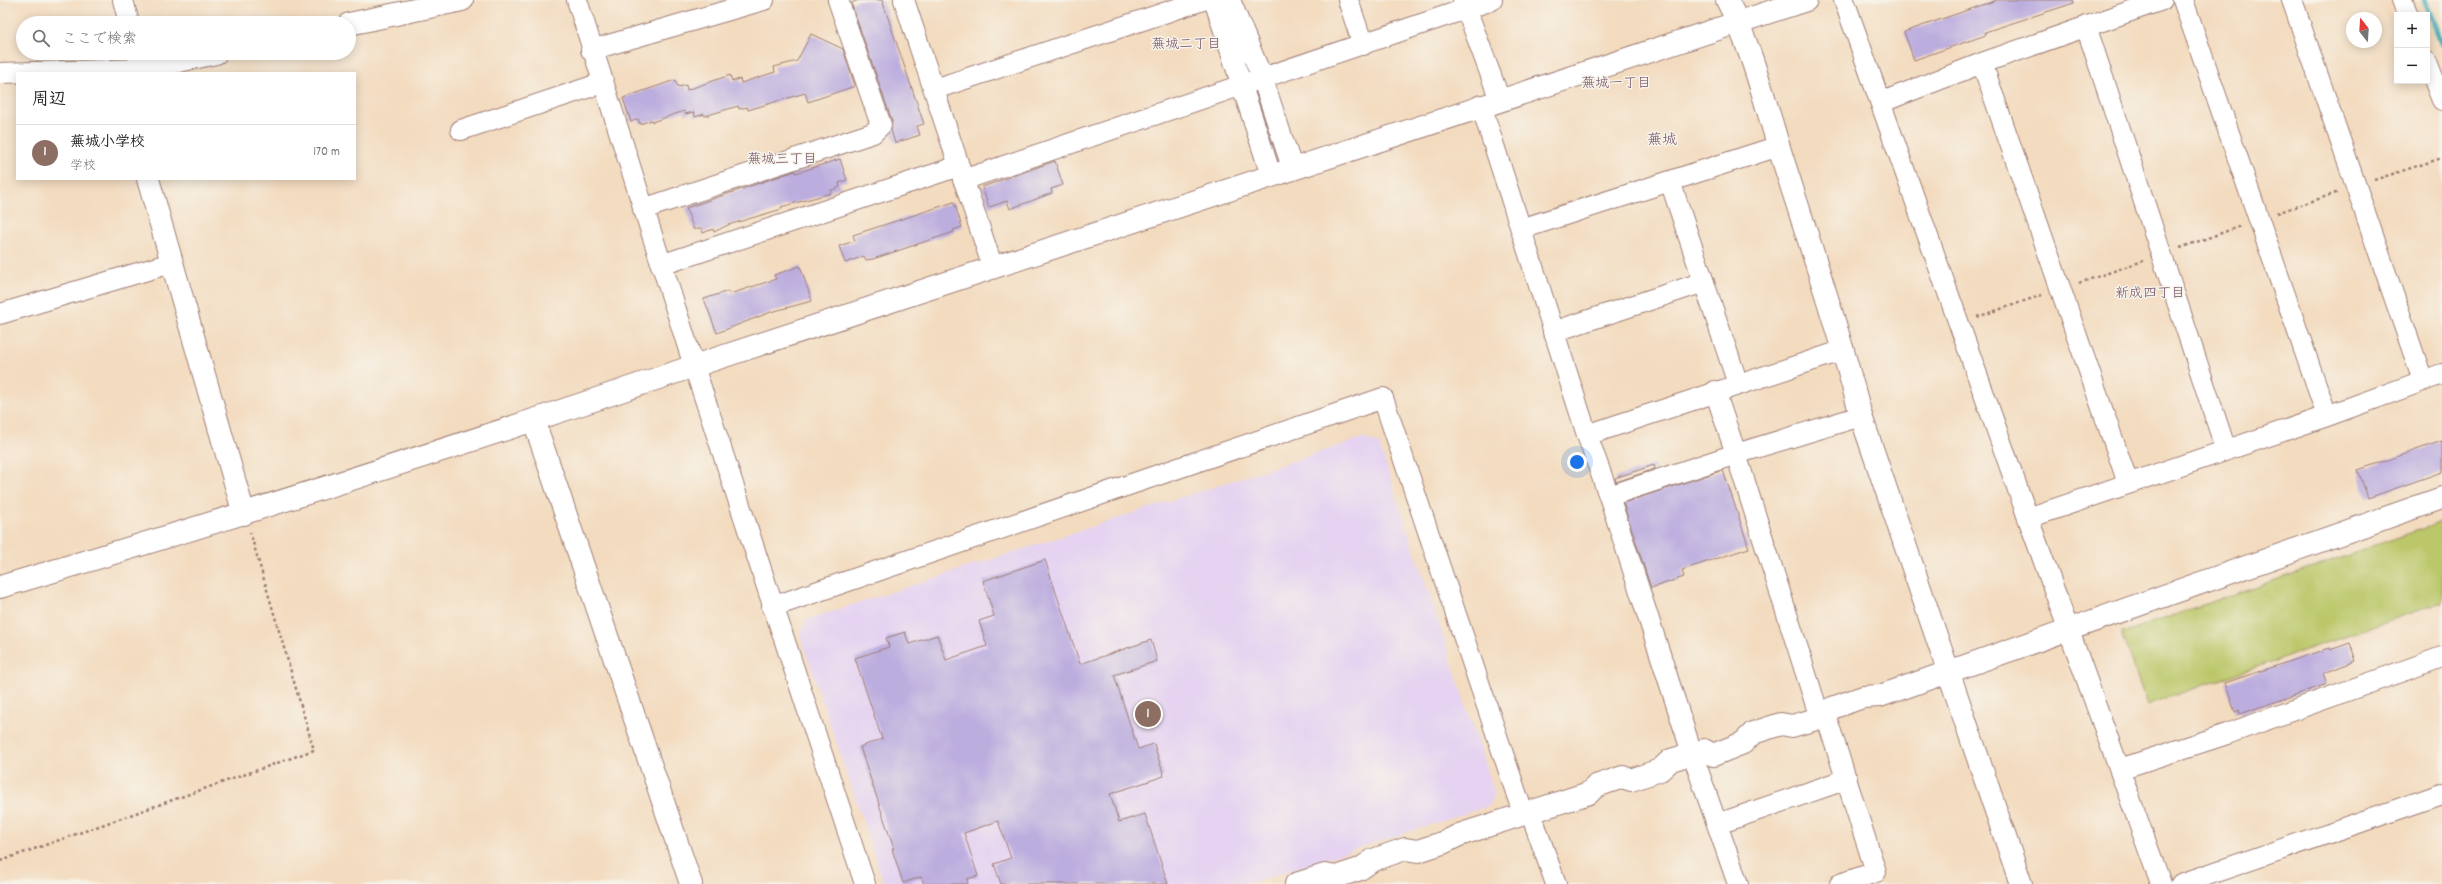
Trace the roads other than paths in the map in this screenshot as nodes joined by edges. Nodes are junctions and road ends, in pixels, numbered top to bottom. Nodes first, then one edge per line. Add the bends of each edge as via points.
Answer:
1 (123, 0) edge
2 (462, 0) edge
3 (576, 0) edge
4 (764, 0) edge
5 (838, 0) edge
6 (906, 0) edge
7 (1203, 0) edge
8 (1214, 0) edge
9 (1230, 0) edge
10 (1348, 0) edge
11 (1492, 0) edge
12 (1727, 0) edge
13 (1806, 0) edge
14 (1844, 0) edge
15 (2162, 0) edge
16 (2183, 0) edge
17 (2292, 0) edge
18 (2402, 0) edge
19 (1465, 4) edge
20 (2134, 4) edge
21 (2407, 12) edge
22 (127, 16) edge
23 (1739, 22) junction
24 (356, 23) edge
25 (2086, 26) junction
26 (1363, 45) junction
27 (591, 50) junction
28 (172, 60) edge
29 (1982, 63) junction
30 (140, 65) edge
31 (2430, 70) edge
32 (0, 72) edge
33 (1262, 77) junction
34 (602, 83) junction
35 (1241, 84) junction
36 (935, 89) junction
37 (2442, 100) edge
38 (1882, 102) junction
39 (1491, 103) junction
40 (461, 130) dead end
41 (1779, 146) junction
42 (1292, 167) junction
43 (961, 173) junction
44 (1271, 174) junction
45 (148, 180) edge
46 (1670, 181) junction
47 (643, 210) junction
48 (1521, 230) junction
49 (661, 265) junction
50 (161, 266) dead end
51 (993, 268) junction
52 (1704, 282) junction
53 (0, 314) edge
54 (1553, 332) junction
55 (1844, 350) junction
56 (694, 366) junction
57 (2442, 374) edge
58 (2423, 381) junction
59 (1738, 384) junction
60 (1715, 391) junction
61 (1861, 416) junction
62 (2327, 416) junction
63 (534, 421) junction
64 (1586, 435) junction
65 (2226, 450) junction
66 (1736, 454) junction
67 (2128, 483) junction
68 (1609, 496) junction
69 (2442, 498) edge
70 (244, 514) junction
71 (2028, 518) junction
72 (0, 587) edge
73 (772, 607) junction
74 (2069, 629) junction
75 (2442, 657) edge
76 (1946, 671) junction
77 (1823, 716) junction
78 (1692, 753) junction
79 (2120, 769) junction
80 (1846, 779) junction
81 (2442, 794) edge
82 (1527, 812) junction
83 (1718, 824) junction
84 (1878, 878) edge
85 (691, 884) edge
86 (865, 884) edge
87 (1296, 884) edge
88 (1556, 884) edge
89 (1738, 884) edge
90 (1840, 884) edge
91 (2021, 884) edge
92 (2161, 884) edge
93 (2181, 884) edge

1 - 22 street
2 - 24 street
3 - 27 street
4 - 27 street
5 - 47 street via 881,125 873,133
6 - 36 street
7 - 36 street
8 - 35 street
9 - 33 street
10 - 26 street
11 - 19 street
12 - 23 street
13 - 23 street
14 - 38 street
15 - 20 street
16 - 62 street
17 - 58 street
18 - 21 street
19 - 26 street
19 - 39 street
20 - 25 street
23 - 39 street
23 - 41 street
25 - 29 street
25 - 65 street
26 - 33 street
27 - 34 street
28 - 30 street
29 - 38 street
29 - 67 street
30 - 32 street
31 - 37 street
33 - 35 street
33 - 42 street
34 - 40 street
34 - 47 street
35 - 43 street
35 - 44 street
36 - 43 street
38 - 71 street
39 - 42 street
39 - 48 street
41 - 46 street
41 - 55 street
42 - 44 street
43 - 49 street
43 - 51 street
44 - 51 street
45 - 70 street
46 - 48 street
46 - 52 street
47 - 49 street
48 - 54 street
49 - 56 street
50 - 53 street
51 - 56 street
52 - 54 street
52 - 59 street
54 - 64 street
55 - 59 street
55 - 61 street
56 - 63 street
56 - 73 street
57 - 58 street
58 - 62 street
59 - 60 street
60 - 64 street
60 - 66 street
61 - 66 street
61 - 76 street
62 - 65 street
63 - 70 street
63 - 85 street
64 - 68 street
65 - 67 street
66 - 68 street
66 - 77 street
67 - 71 street
68 - 78 street
69 - 74 street
70 - 72 street
71 - 74 street
73 - 82 street via 1383,398
73 - 86 street
74 - 76 street
74 - 79 street
75 - 79 street via 2227,734
76 - 77 street via 1880,696 1863,696 1832,708
76 - 91 street
77 - 78 street via 1792,726 1781,724 1753,733 1743,743 1712,755 1704,750
77 - 80 street
78 - 82 street via 1671,760 1660,770 1631,780 1623,777 1596,786 1588,793
78 - 83 street
79 - 92 street
80 - 83 street
80 - 84 street
81 - 93 street
82 - 87 street via 1418,851 1405,849 1373,860 1360,870 1336,877 1325,875
82 - 88 street
83 - 89 street
84 - 90 street

